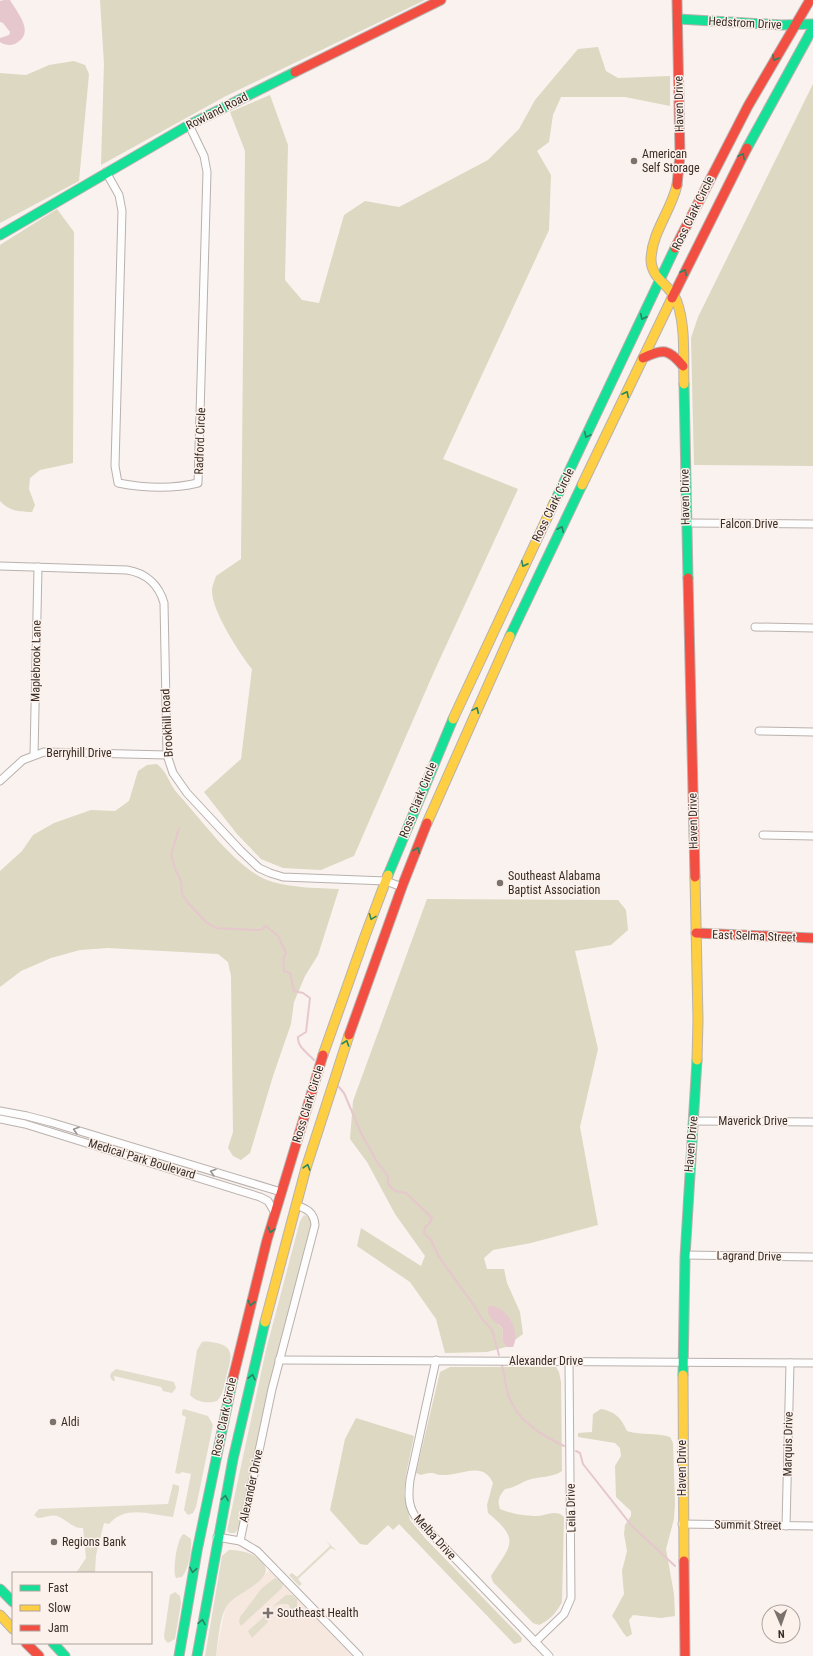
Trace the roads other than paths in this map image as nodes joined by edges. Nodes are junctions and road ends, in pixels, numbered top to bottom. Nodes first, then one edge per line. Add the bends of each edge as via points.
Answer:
1 (441, 0) edge
2 (677, 0) edge
3 (810, 0) edge
4 (678, 19) junction
5 (813, 24) edge
6 (794, 25) junction
7 (813, 28) edge
8 (189, 125) junction
9 (106, 172) junction
10 (0, 235) edge
11 (660, 282) junction
12 (674, 294) junction
13 (643, 358) junction
14 (683, 366) junction
15 (557, 497) junction
16 (573, 504) junction
17 (686, 523) junction
18 (813, 524) edge
19 (0, 566) edge
20 (38, 567) junction
21 (755, 628) dead end
22 (813, 628) edge
23 (759, 731) dead end
24 (813, 732) edge
25 (440, 748) junction
26 (34, 754) junction
27 (167, 755) junction
28 (456, 755) junction
29 (0, 781) edge
30 (763, 835) dead end
31 (813, 836) edge
32 (386, 881) junction
33 (402, 887) junction
34 (696, 933) junction
35 (813, 938) edge
36 (0, 1111) edge
37 (0, 1120) edge
38 (693, 1121) junction
39 (813, 1122) edge
40 (285, 1179) junction
41 (281, 1192) junction
42 (296, 1205) junction
43 (275, 1213) junction
44 (291, 1223) junction
45 (685, 1255) junction
46 (813, 1257) edge
47 (279, 1360) junction
48 (436, 1360) junction
49 (569, 1361) junction
50 (682, 1362) junction
51 (790, 1363) junction
52 (813, 1363) edge
53 (682, 1524) junction
54 (786, 1526) junction
55 (813, 1526) edge
56 (200, 1532) junction
57 (218, 1537) junction
58 (240, 1541) junction
59 (0, 1589) edge
60 (12, 1601) edge
61 (0, 1615) edge
62 (12, 1628) edge
63 (535, 1642) junction
64 (27, 1644) edge
65 (54, 1644) edge
66 (39, 1656) edge
67 (65, 1656) edge
68 (179, 1656) edge
69 (197, 1656) edge
70 (359, 1656) edge
71 (549, 1656) edge
72 (685, 1656) edge

1 - 8 main road, Rowland Road
2 - 4 main road, Haven Drive
3 - 6 main road, Ross Clark Circle
4 - 6 main road, Hedstrom Drive
4 - 11 main road, Haven Drive via 679,176 652,252 652,267
5 - 6 main road, Hedstrom Drive
6 -> 11 main road, Ross Clark Circle via 718,162
12 -> 7 main road, Ross Clark Circle via 736,166
8 - 9 main road, Rowland Road
8 - 9 street, Radford Circle via 204,156 207,172 198,483 183,487 134,486 118,483 115,466 122,211 119,195
9 - 10 main road, Rowland Road
11 - 12 main road, Haven Drive
11 -> 15 main road, Ross Clark Circle
12 - 13 main road, Ross Clark Circle
12 - 14 main road, Haven Drive via 680,321
13 - 14 main road via 664,350 673,354
16 -> 13 main road, Ross Clark Circle
14 - 17 main road, Haven Drive
15 - 16 main road
15 -> 25 main road, Ross Clark Circle
28 -> 16 main road, Ross Clark Circle
17 - 18 street, Falcon Drive
17 - 34 main road, Haven Drive
19 - 20 street, Brookhill Road
20 - 26 street, Maplebrook Lane
20 - 27 street, Brookhill Road via 127,570 143,575 156,586 162,597 164,610
21 - 22 street
23 - 24 street
25 - 28 main road
25 - 32 main road, Ross Clark Circle
26 - 27 street, Berryhill Drive via 55,751
26 - 29 street, Berryhill Drive via 23,760
27 - 32 street, Brookhill Road via 173,773 187,793 259,868 283,877
33 -> 28 main road, Ross Clark Circle
30 - 31 street
32 - 33 street, Brookhill Road
32 -> 40 main road, Ross Clark Circle via 343,995
42 -> 33 main road, Ross Clark Circle via 338,1069
34 - 35 main road, East Selma Street
34 - 38 main road, Haven Drive via 698,1056
41 -> 36 street, Medical Park Boulevard via 39,1119
37 - 43 street, Medical Park Boulevard via 25,1124 260,1197 268,1201
38 - 39 street, Maverick Drive
38 - 45 main road, Haven Drive
40 - 41 main road, Ross Clark Circle
40 - 42 main road
41 - 43 main road, Ross Clark Circle
41 - 44 main road via 288,1207
42 - 44 main road, Ross Clark Circle
42 - 47 street, Alexander Drive via 312,1213 315,1225
43 -> 56 main road, Ross Clark Circle via 239,1353
57 -> 44 main road, Ross Clark Circle via 258,1350
45 - 46 street, Lagrand Drive
45 - 50 main road, Haven Drive
47 - 48 street, Alexander Drive
47 - 58 street, Alexander Drive
48 - 49 street, Alexander Drive
48 - 63 street, Melba Drive via 410,1480 410,1508 418,1520
49 - 50 street, Alexander Drive
49 - 63 street, Leila Drive via 571,1598 564,1614
50 - 51 street, Alexander Drive
50 - 53 main road, Haven Drive
51 - 52 street, Alexander Drive
51 - 54 street, Marquis Drive
53 - 54 street, Summit Street
53 - 72 main road, Haven Drive
54 - 55 street, Summit Street
56 - 57 main road
56 -> 68 main road, Ross Clark Circle
57 - 58 street
69 -> 57 main road, Ross Clark Circle
58 - 70 street via 261,1555
59 - 60 main road
61 - 62 main road
63 - 71 street, Melba Drive
64 - 66 main road
65 - 67 main road

